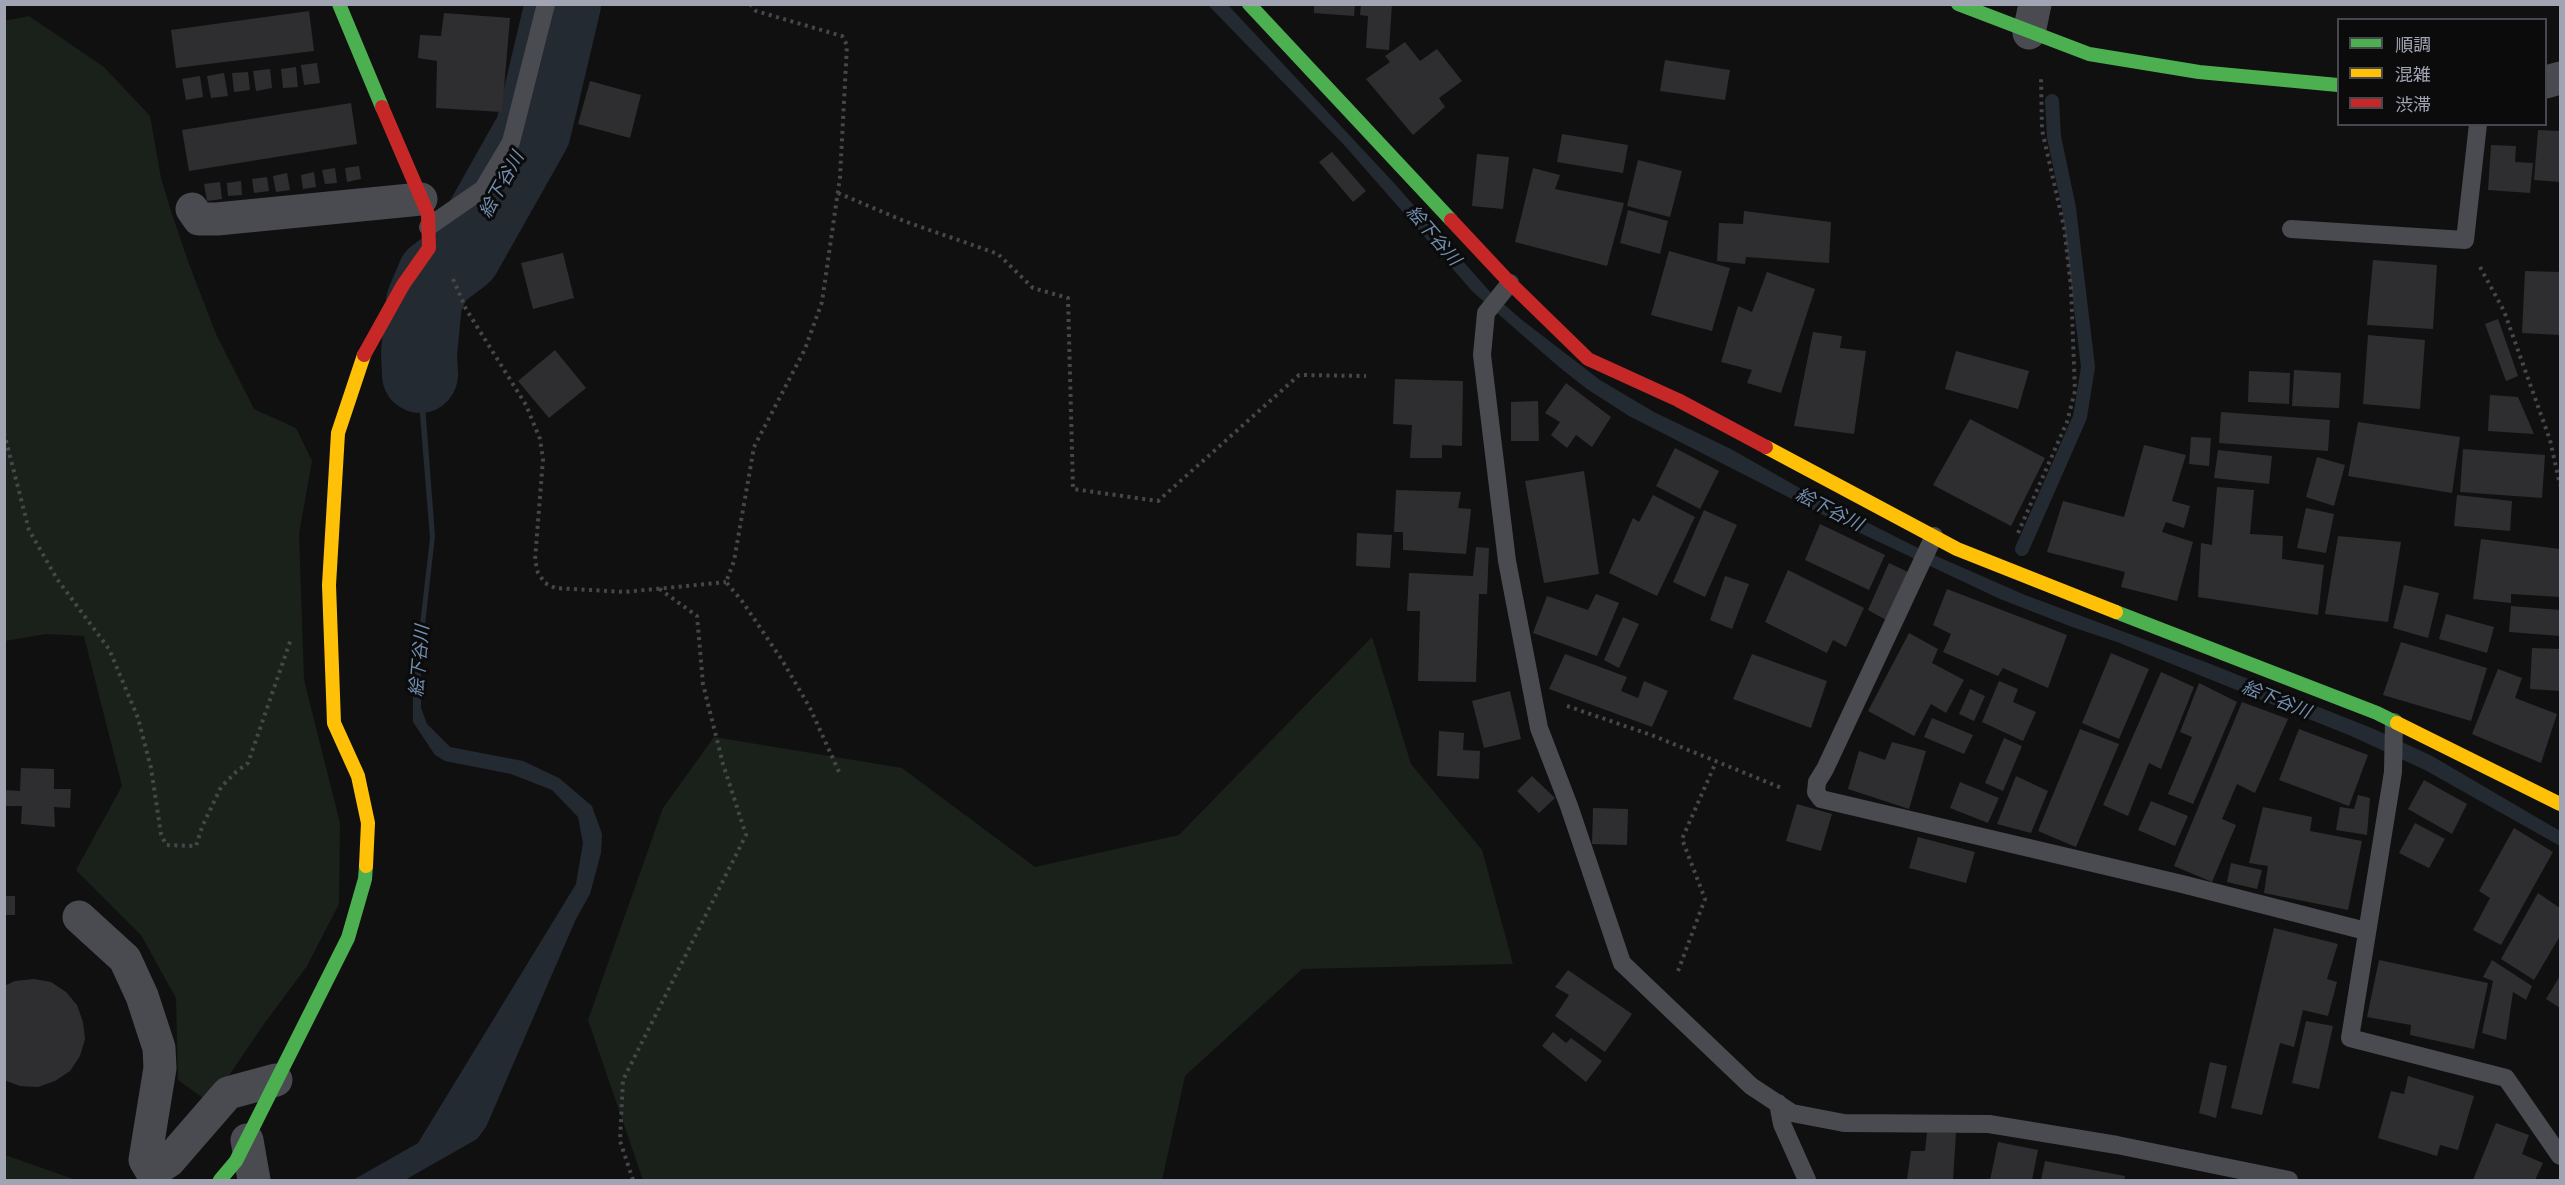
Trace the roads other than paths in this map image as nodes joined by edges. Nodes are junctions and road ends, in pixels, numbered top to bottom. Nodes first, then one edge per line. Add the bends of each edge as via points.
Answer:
1 (339, 4) edge
2 (546, 4) edge
3 (1249, 4) edge
4 (1958, 4) edge
5 (2035, 25) edge
6 (2337, 85) edge
7 (2478, 126) edge
8 (192, 209) dead end
9 (426, 218) junction
10 (2291, 228) dead end
11 (1510, 282) junction
12 (1934, 536) junction
13 (2394, 722) junction
14 (2560, 804) edge
15 (79, 917) dead end
16 (2366, 931) junction
17 (276, 1080) junction
18 (1778, 1103) junction
19 (247, 1140) junction
20 (2560, 1156) edge
21 (220, 1180) edge
22 (254, 1180) edge
23 (1807, 1180) edge
24 (2289, 1180) edge

1 - 9 street
2 - 9 lane via 511,142 483,189
3 - 11 street
4 - 5 street
5 - 6 street via 2089,54 2199,72
7 - 10 lane via 2465,240
8 - 9 street via 199,219
9 - 17 street via 429,248 362,358 338,433 329,585 334,723 358,776 368,823 365,879 348,939
11 - 12 street via 1588,359 1678,400
11 - 18 lane via 1486,313 1482,355 1507,561 1539,728 1622,963 1751,1086
12 - 13 street via 1957,549
12 - 16 lane via 1817,782 1816,792 1821,799
13 - 14 street
13 - 16 lane via 2393,772
15 - 17 street via 125,959 159,1048 160,1068 145,1160 152,1172 169,1161 228,1093
16 - 20 lane via 2350,1038 2506,1078
17 - 19 street
18 - 23 lane via 1782,1124
18 - 24 lane via 1792,1113 1844,1123 1989,1124 2117,1144
19 - 21 street
19 - 22 street

